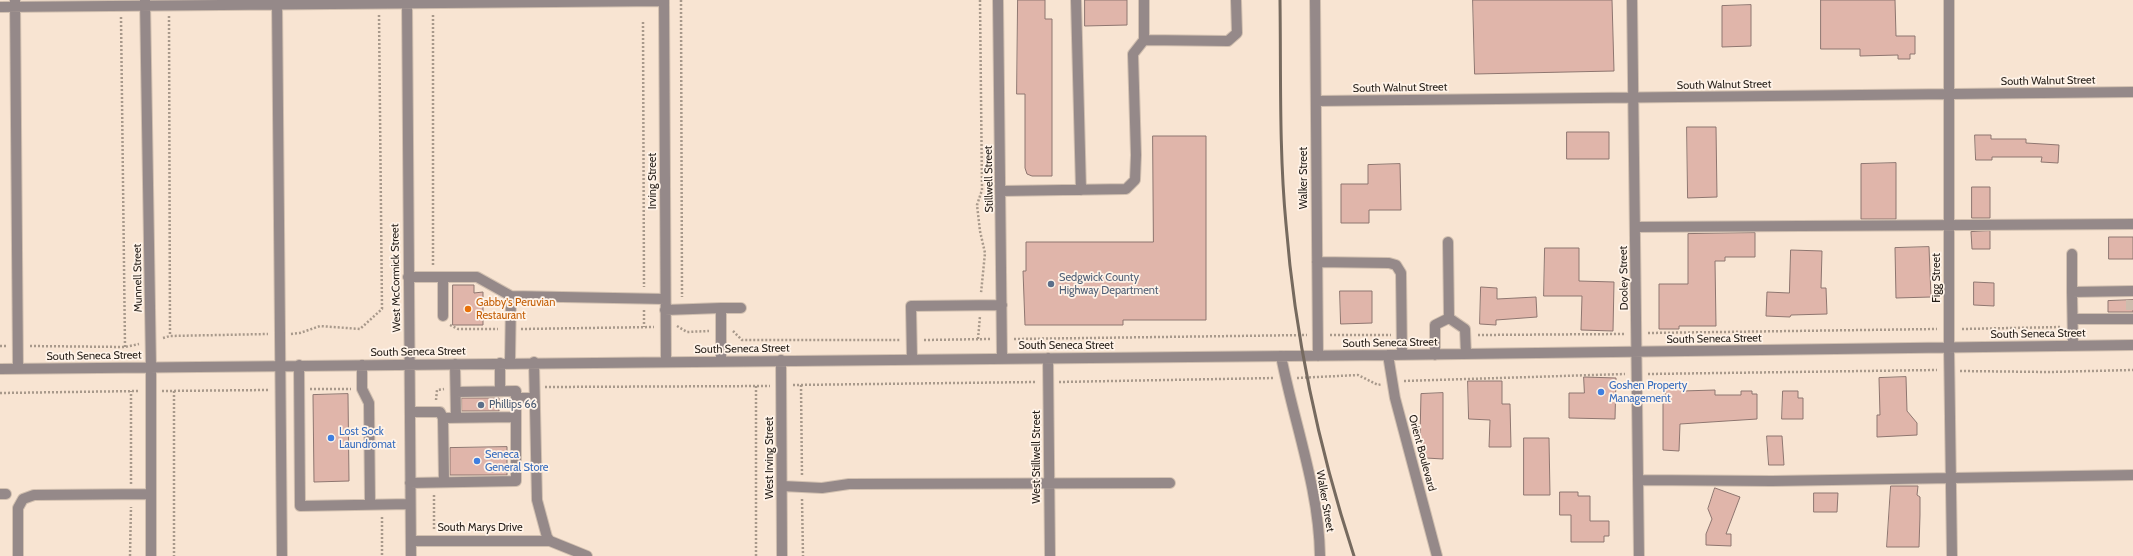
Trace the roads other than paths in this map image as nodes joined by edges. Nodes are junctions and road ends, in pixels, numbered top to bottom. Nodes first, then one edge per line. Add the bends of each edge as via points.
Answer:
1 (664, 0) edge
2 (998, 0) edge
3 (1076, 0) edge
4 (1144, 0) edge
5 (1236, 0) edge
6 (1315, 0) edge
7 (1632, 0) edge
8 (1949, 0) edge
9 (407, 1) edge
10 (276, 2) edge
11 (145, 3) edge
12 (15, 4) edge
13 (0, 7) edge
14 (1144, 40) junction
15 (2133, 92) edge
16 (1949, 94) junction
17 (1632, 98) junction
18 (1316, 101) junction
19 (1081, 190) junction
20 (1001, 191) junction
21 (2133, 224) edge
22 (1949, 226) junction
23 (1635, 227) junction
24 (1448, 242) dead end
25 (2072, 254) dead end
26 (1317, 262) junction
27 (408, 277) junction
28 (438, 277) junction
29 (2072, 292) junction
30 (2132, 294) edge
31 (510, 296) junction
32 (665, 298) junction
33 (1002, 305) junction
34 (721, 308) junction
35 (741, 308) dead end
36 (665, 310) junction
37 (1449, 318) junction
38 (2132, 318) edge
39 (445, 319) road end
40 (2073, 323) junction
41 (2133, 345) edge
42 (2073, 346) junction
43 (1949, 348) junction
44 (1637, 352) junction
45 (1466, 354) junction
46 (1388, 355) junction
47 (1402, 355) junction
48 (1436, 355) junction
49 (1281, 356) junction
50 (1318, 356) junction
51 (1002, 358) junction
52 (1048, 358) junction
53 (912, 359) junction
54 (781, 360) junction
55 (666, 361) junction
56 (721, 361) junction
57 (534, 362) junction
58 (505, 363) junction
59 (409, 364) junction
60 (455, 364) junction
61 (299, 365) junction
62 (362, 365) junction
63 (279, 366) junction
64 (151, 367) junction
65 (0, 369) edge
66 (18, 369) junction
67 (456, 390) junction
68 (500, 391) junction
69 (516, 398) junction
70 (534, 398) junction
71 (410, 412) junction
72 (439, 415) junction
73 (456, 418) junction
74 (516, 418) junction
75 (2133, 475) edge
76 (1951, 478) junction
77 (1639, 480) junction
78 (410, 482) junction
79 (439, 482) junction
80 (1170, 482) dead end
81 (1049, 483) junction
82 (782, 486) junction
83 (151, 494) junction
84 (370, 504) junction
85 (410, 504) junction
86 (411, 541) junction
87 (550, 541) junction
88 (18, 556) edge
89 (151, 556) edge
90 (282, 556) edge
91 (411, 556) edge
92 (587, 556) edge
93 (782, 556) edge
94 (1050, 556) edge
95 (1320, 556) edge
96 (1437, 556) edge
97 (1639, 556) edge
98 (1952, 556) edge

1 - 9 street
1 - 32 street, Irving Street
2 - 20 street, Stillwell Street
3 - 19 street
4 - 14 street
5 - 14 street via 1237,33 1228,41
6 - 18 street, Walker Street
7 - 17 street, Dooley Street
8 - 16 street, Figg Street
9 - 10 street
9 - 27 street, West McCormick Street
10 - 11 street via 169,6
10 - 63 street
11 - 12 street via 121,6
11 - 64 street, Munnell Street
12 - 13 street
12 - 66 street
14 - 19 street via 1133,54 1135,180 1126,189
15 - 16 street, South Walnut Street
16 - 17 street, South Walnut Street
16 - 22 street, Figg Street
17 - 18 street, South Walnut Street
17 - 23 street, Dooley Street
18 - 26 street, Walker Street
19 - 20 street
20 - 33 street, Stillwell Street
21 - 22 street
22 - 23 street
22 - 43 street, Figg Street
23 - 44 street, Dooley Street
24 - 37 street
25 - 29 street
26 - 47 street via 1396,265 1401,273
26 - 50 street, Walker Street
27 - 28 street
27 - 59 street, West McCormick Street
28 - 31 street via 477,277
28 - 39 street
29 - 30 street
29 - 40 street
31 - 32 street
31 - 58 street via 510,329
32 - 36 street, Irving Street
33 - 51 street, Stillwell Street
33 - 53 street via 912,306
34 - 35 street
34 - 36 street
34 - 56 street
36 - 55 street, Irving Street
37 - 45 street via 1465,329
37 - 48 street via 1436,325
38 - 40 street
40 - 42 street
41 - 42 street, South Seneca Street
42 - 43 street, South Seneca Street
43 - 44 street, South Seneca Street
43 - 76 street, Figg Street
44 - 45 street, South Seneca Street
44 - 77 street, Dooley Street
45 - 48 street, South Seneca Street
46 - 47 street, South Seneca Street
46 - 50 street, South Seneca Street
46 - 96 street, Orient Boulevard via 1392,383
47 - 48 street, South Seneca Street
49 - 50 street, South Seneca Street
49 - 52 street, South Seneca Street
49 - 95 street, Walker Street via 1313,488 1320,531
51 - 52 street, South Seneca Street
51 - 53 street, South Seneca Street
52 - 81 street, West Stillwell Street
53 - 54 street, South Seneca Street
54 - 56 street, South Seneca Street
54 - 82 street, West Irving Street
55 - 56 street, South Seneca Street
55 - 57 street, South Seneca Street
57 - 58 street, South Seneca Street
57 - 70 street
58 - 60 street, South Seneca Street
58 - 68 street
59 - 60 street, South Seneca Street
59 - 62 street, South Seneca Street
59 - 71 street, West McCormick Street
60 - 67 street
61 - 62 street, South Seneca Street
61 - 63 street, South Seneca Street
61 - 84 street via 300,506
62 - 84 street via 362,389 369,402
63 - 64 street, South Seneca Street
63 - 90 street
64 - 66 street, South Seneca Street
64 - 83 street, Munnell Street
65 - 66 street, South Seneca Street
67 - 68 street
67 - 73 street
68 - 69 street via 516,391
69 - 70 street
69 - 74 street
70 - 87 street via 537,500
71 - 72 street
71 - 78 street, West McCormick Street
72 - 73 street
72 - 79 street
73 - 74 street
74 - 79 street via 516,481
75 - 76 street
76 - 77 street
76 - 98 street, Figg Street
77 - 97 street, Dooley Street
78 - 79 street
78 - 85 street, West McCormick Street
80 - 81 street
81 - 82 street via 849,484 822,488
81 - 94 street, West Stillwell Street
82 - 93 street, West Irving Street
83 - 88 street via 34,495 23,499 18,508
83 - 89 street, Munnell Street
84 - 85 street
85 - 86 street, West McCormick Street
86 - 87 street, South Marys Drive
86 - 91 street, West McCormick Street
87 - 92 street, South Marys Drive

